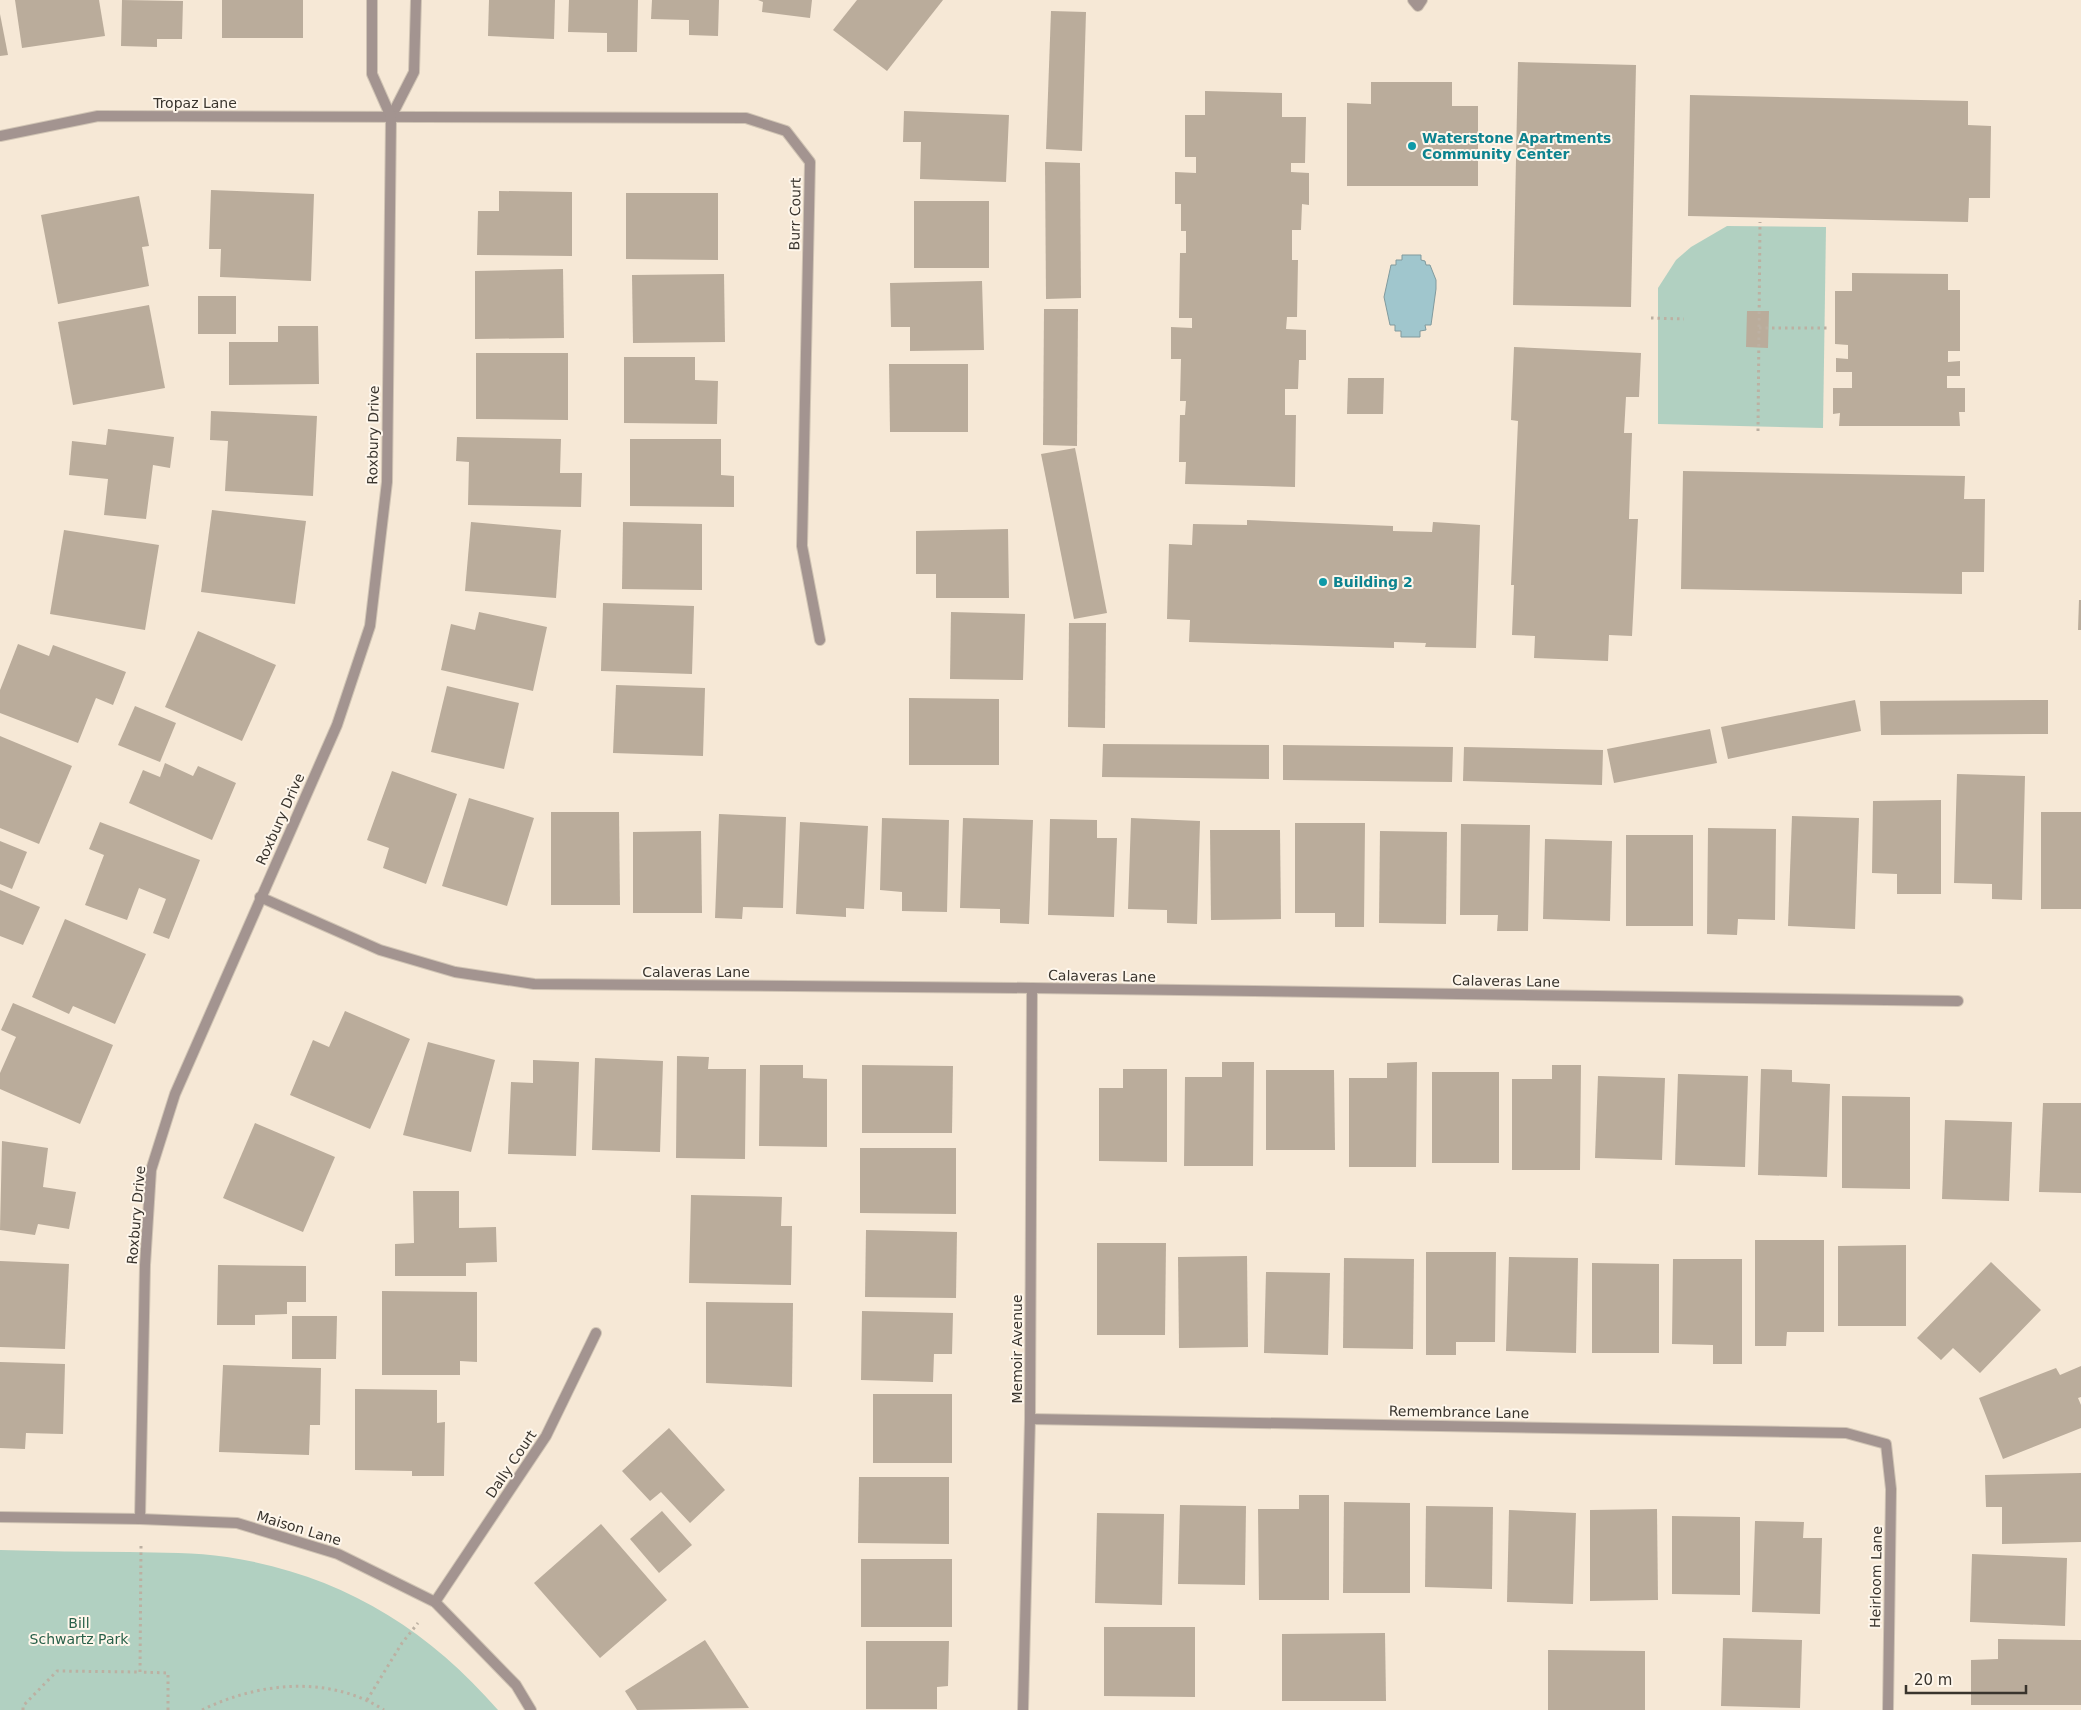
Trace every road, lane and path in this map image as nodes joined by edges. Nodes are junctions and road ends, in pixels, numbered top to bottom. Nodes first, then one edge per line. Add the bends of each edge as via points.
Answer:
1 (372, 0) edge
2 (416, 0) edge
3 (1413, 0) edge
4 (1422, 0) edge
5 (391, 117) junction
6 (0, 136) edge
7 (1760, 222) dead end
8 (1651, 318) dead end
9 (1684, 319) dead end
10 (1759, 328) junction
11 (1828, 328) dead end
12 (1758, 431) dead end
13 (820, 640) dead end
14 (260, 897) junction
15 (1032, 988) junction
16 (1958, 1001) dead end
17 (596, 1333) dead end
18 (1030, 1419) junction
19 (1886, 1444) joint
20 (0, 1517) edge
21 (140, 1519) junction
22 (435, 1602) junction
23 (140, 1672) junction
24 (367, 1700) junction
25 (23, 1710) edge
26 (168, 1710) edge
27 (202, 1710) edge
28 (384, 1710) edge
29 (531, 1710) edge
30 (1023, 1710) edge
31 (1888, 1710) edge

1 - 5 street, Roxbury Drive via 372,74
2 - 5 street, Roxbury Drive via 414,72
3 - 4 street via 1418,6
5 - 6 street, Tropaz Lane via 98,116
5 - 13 street, Burr Court via 746,118 786,131 810,162 802,546
5 - 14 street, Roxbury Drive via 387,482 370,626 338,725
7 - 10 path
8 - 9 path
10 - 11 path
10 - 12 path
14 - 15 street, Calaveras Lane via 380,950 455,972 534,984
14 - 21 street, Roxbury Drive via 175,1094 151,1170 145,1265
15 - 16 street, Calaveras Lane
15 - 18 street, Memoir Avenue
17 - 22 street, Dally Court via 546,1436
18 - 19 street, Remembrance Lane via 1846,1433
18 - 30 street, Memoir Avenue
19 - 31 street, Heirloom Lane via 1891,1489
20 - 21 street, Maison Lane
21 - 22 street, Maison Lane via 237,1523 338,1554
21 - 23 path
22 - 24 path via 402,1643
22 - 29 street, Maison Lane via 516,1686
23 - 25 path via 57,1672 23,1706
23 - 26 path via 168,1673
24 - 27 path via 328,1688 296,1685 259,1690
24 - 28 path

